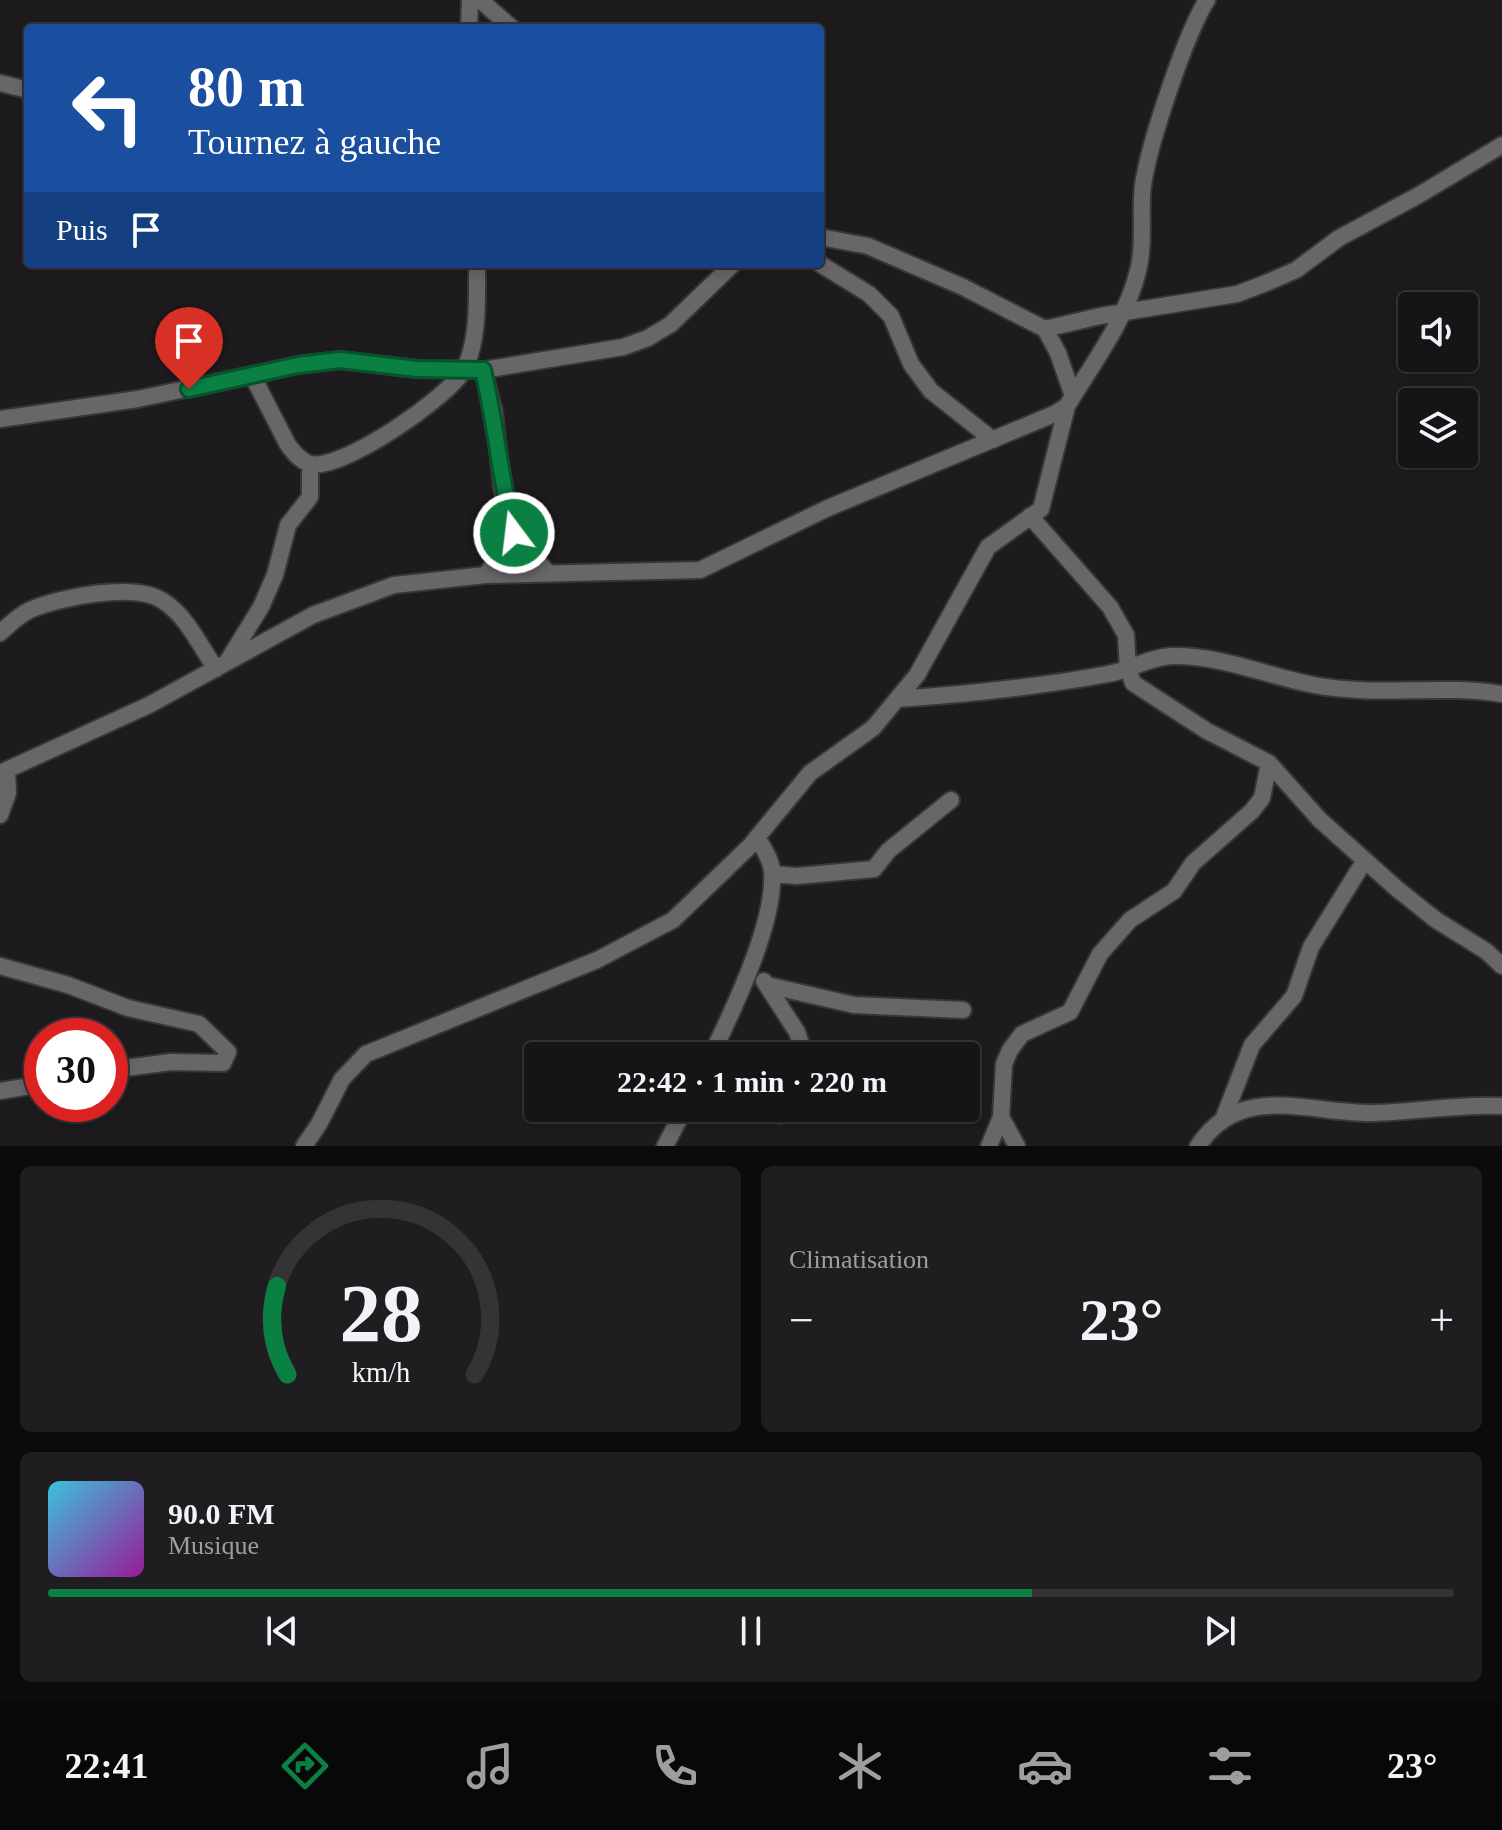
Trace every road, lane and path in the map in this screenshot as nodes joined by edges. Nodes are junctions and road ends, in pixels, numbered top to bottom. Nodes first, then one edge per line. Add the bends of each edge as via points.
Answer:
1 (470, 0) edge
2 (480, 0) edge
3 (1207, 0) edge
4 (469, 24) edge
5 (507, 24) edge
6 (0, 83) edge
7 (24, 89) edge
8 (1502, 145) edge
9 (824, 238) edge
10 (824, 266) edge
11 (477, 268) edge
12 (729, 268) edge
13 (1124, 313) junction
14 (1045, 329) junction
15 (465, 369) junction
16 (483, 370) junction
17 (252, 375) junction
18 (1070, 401) junction
19 (0, 419) edge
20 (993, 440) junction
21 (310, 464) junction
22 (1030, 516) junction
23 (514, 533) junction
24 (547, 572) junction
25 (486, 575) junction
26 (0, 633) edge
27 (221, 666) junction
28 (1128, 669) junction
29 (1502, 694) edge
30 (897, 699) junction
31 (1269, 763) junction
32 (4, 771) edge
33 (951, 800) dead end
34 (0, 815) edge
35 (757, 837) junction
36 (1365, 860) junction
37 (773, 874) junction
38 (753, 958) junction
39 (0, 966) edge
40 (1502, 966) edge
41 (765, 983) junction
42 (743, 984) junction
43 (963, 1010) dead end
44 (717, 1042) edge
45 (800, 1042) edge
46 (128, 1068) edge
47 (24, 1087) edge
48 (0, 1091) edge
49 (1502, 1106) edge
50 (1001, 1117) junction
51 (1224, 1117) junction
52 (678, 1122) edge
53 (304, 1146) edge
54 (665, 1146) edge
55 (989, 1146) edge
56 (1017, 1146) edge
57 (1198, 1146) edge

1 - 4 street
2 - 5 street
3 - 13 street via 1189,37 1153,147 1142,197 1139,270
6 - 7 street
8 - 13 street via 1276,279 1237,294
9 - 14 street via 868,246
10 - 20 street via 869,294 891,316 911,364 931,391
11 - 15 street via 477,307
12 - 16 street via 671,324 648,338 623,347
13 - 14 street
13 - 18 street
14 - 18 street via 1058,353
15 - 16 street
15 - 17 street via 340,360
15 - 21 street via 387,436 329,464
16 - 23 street
17 - 19 street via 138,399
17 - 21 street via 288,445
18 - 20 street
18 - 22 street via 1041,509
20 - 24 street via 828,508 700,570
21 - 27 street via 310,497 288,525 261,607
22 - 28 street via 1110,607 1126,635
22 - 30 street via 988,547 917,675
23 - 24 street
23 - 25 street
24 - 25 street
25 - 27 street via 394,585 313,615
26 - 27 street via 27,612 56,601 142,594 178,613
27 - 32 street
28 - 29 street via 1168,656 1194,656 1315,685
28 - 30 street via 986,692
28 - 31 street via 1144,692
30 - 35 street via 873,728 810,773
31 - 36 street
31 - 50 street via 1262,798 1252,811 1193,863 1174,891 1130,920 1100,954 1070,1012 1022,1034 1004,1064
32 - 34 street via 8,793
33 - 37 street via 888,851 874,869
35 - 37 street
35 - 53 street via 673,920 597,960 366,1054 342,1079
36 - 40 street via 1423,910
36 - 51 street via 1311,947 1294,996 1252,1045
37 - 38 street
38 - 41 street
38 - 42 street
39 - 46 street via 128,1008 199,1024 228,1052 223,1063
41 - 42 street
41 - 43 street via 854,1005
41 - 45 street
42 - 44 street
47 - 48 street
49 - 51 street via 1357,1113 1265,1105
50 - 55 street
50 - 56 street
51 - 57 street
52 - 54 street

